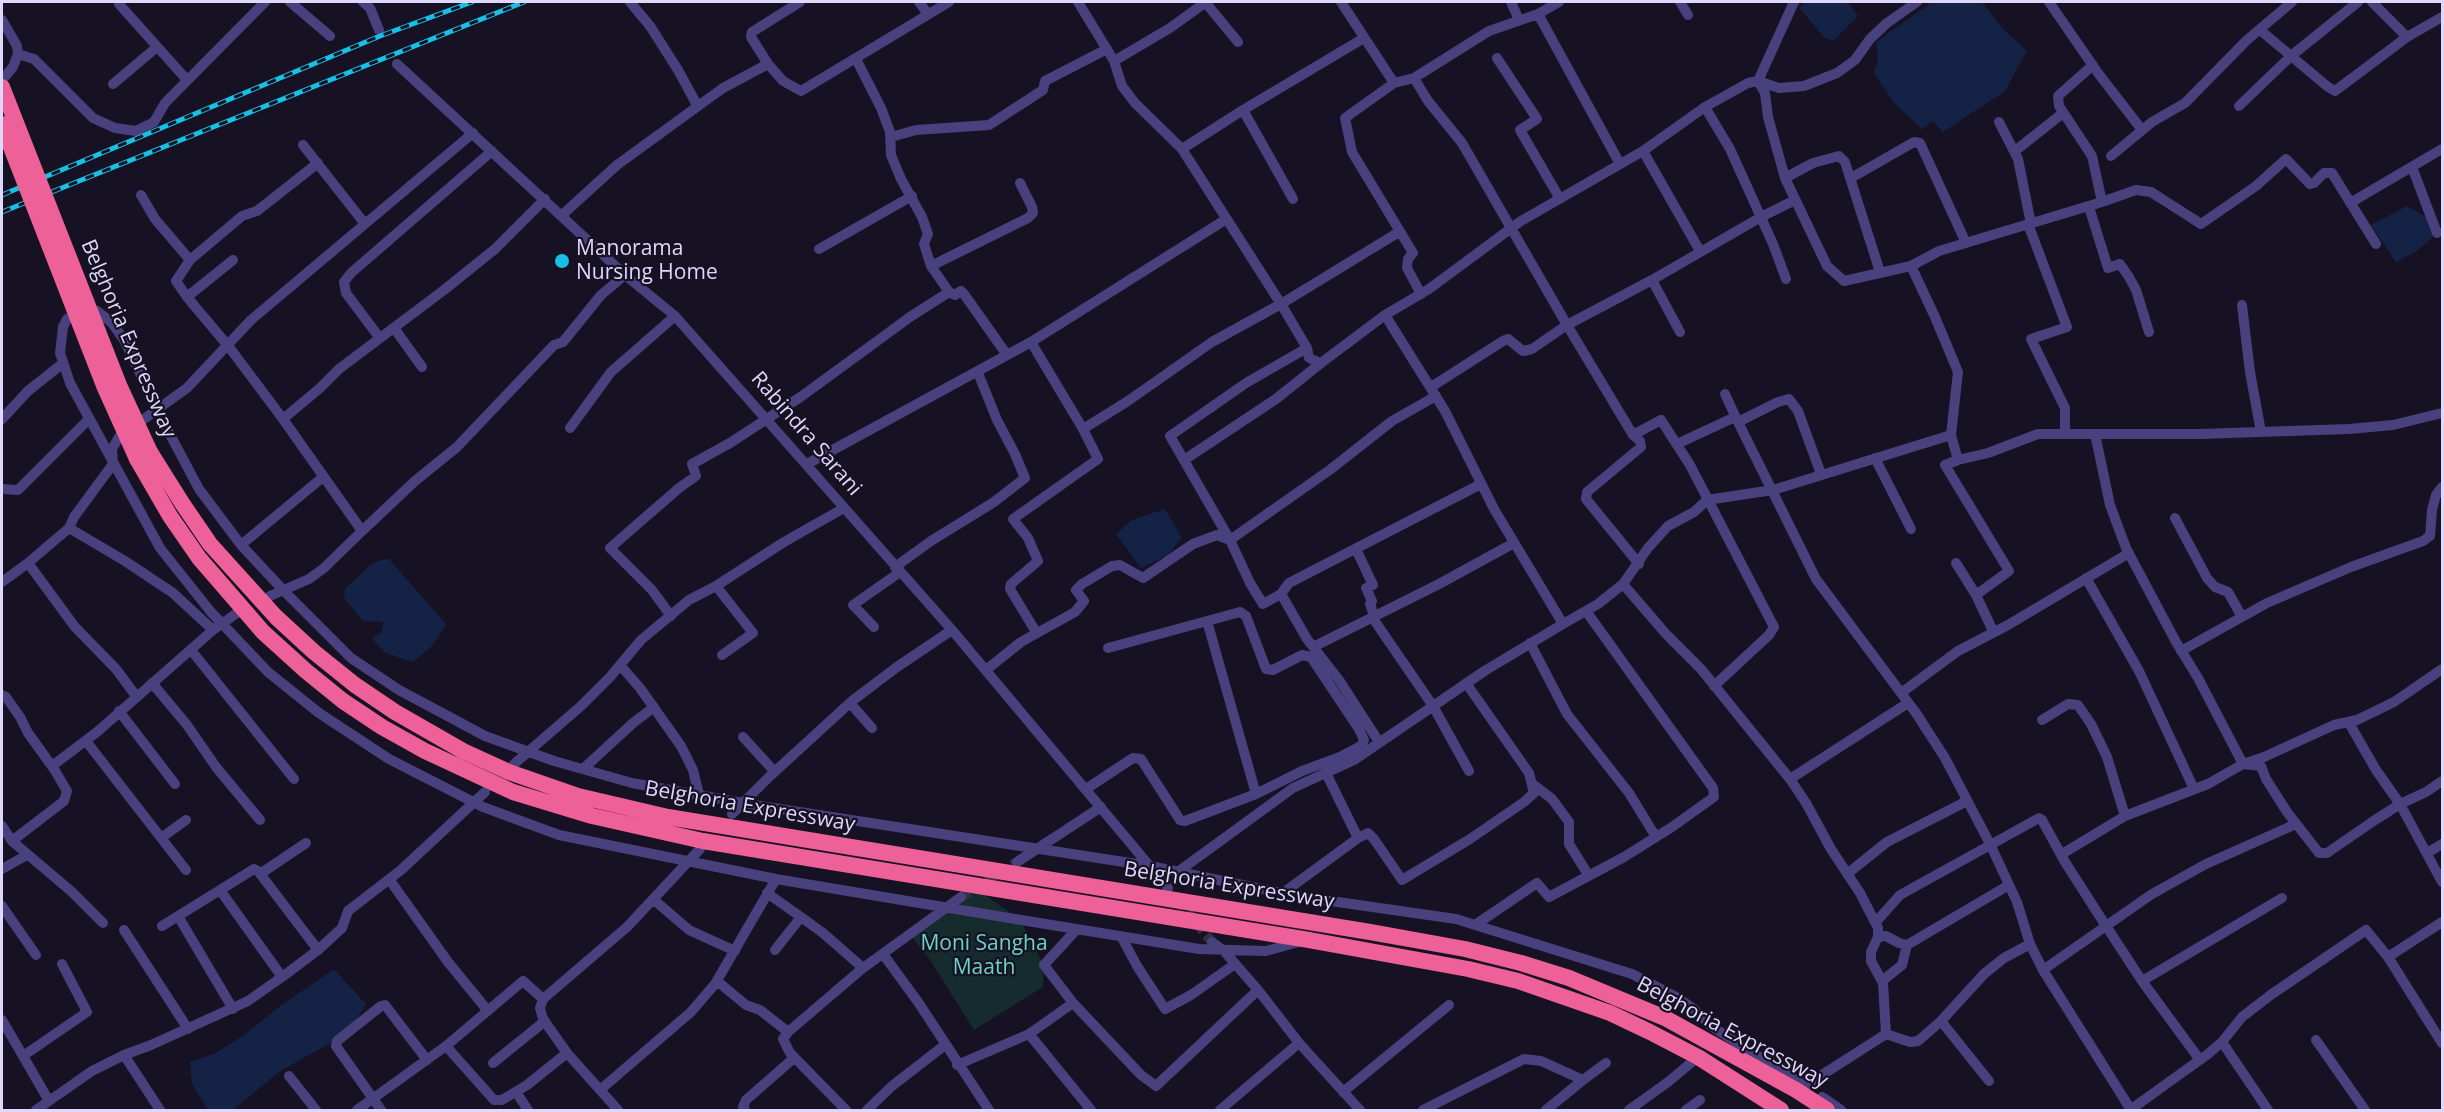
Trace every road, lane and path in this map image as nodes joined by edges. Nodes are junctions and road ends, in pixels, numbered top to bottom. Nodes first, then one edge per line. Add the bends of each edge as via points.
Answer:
1 (119, 2) edge
2 (266, 2) edge
3 (290, 2) edge
4 (630, 2) edge
5 (800, 2) edge
6 (919, 2) edge
7 (949, 2) edge
8 (1078, 2) edge
9 (1205, 2) edge
10 (1341, 2) edge
11 (1511, 2) edge
12 (1559, 2) edge
13 (1680, 2) edge
14 (1794, 2) edge
15 (1917, 2) edge
16 (2049, 2) edge
17 (2292, 2) edge
18 (2358, 2) edge
19 (2372, 2) edge
20 (370, 4) edge
21 (928, 14) junction
22 (1538, 14) junction
23 (1688, 15) dead end
24 (2442, 17) edge
25 (2, 20) edge
26 (1519, 20) junction
27 (379, 30) dead end
28 (2260, 30) junction
29 (330, 36) dead end
30 (2407, 37) junction
31 (1364, 38) junction
32 (1238, 42) dead end
33 (157, 47) junction
34 (1107, 49) junction
35 (18, 54) junction
36 (2291, 56) junction
37 (1497, 58) dead end
38 (856, 59) junction
39 (1114, 61) junction
40 (397, 64) dead end
41 (768, 64) junction
42 (2093, 66) junction
43 (1414, 78) junction
44 (186, 80) junction
45 (2, 81) edge
46 (1758, 81) junction
47 (1394, 82) junction
48 (113, 84) dead end
49 (2, 87) edge
50 (697, 105) junction
51 (2239, 106) dead end
52 (1705, 107) junction
53 (1242, 110) junction
54 (2063, 113) junction
55 (1999, 122) dead end
56 (2, 124) edge
57 (2142, 130) junction
58 (473, 133) junction
59 (891, 137) junction
60 (303, 145) dead end
61 (1182, 149) junction
62 (2442, 149) edge
63 (492, 151) junction
64 (1643, 151) junction
65 (2015, 151) junction
66 (2111, 156) dead end
67 (318, 163) junction
68 (1620, 164) junction
69 (2412, 167) junction
70 (1785, 178) junction
71 (1851, 178) junction
72 (1020, 183) dead end
73 (141, 195) dead end
74 (1293, 198) dead end
75 (545, 199) junction
76 (1560, 200) junction
77 (1795, 200) junction
78 (2102, 202) junction
79 (2350, 203) junction
80 (916, 204) junction
81 (2089, 207) junction
82 (561, 216) junction
83 (1761, 217) junction
84 (1226, 220) junction
85 (365, 224) junction
86 (2030, 224) junction
87 (1513, 228) junction
88 (1399, 232) junction
89 (2437, 233) dead end
90 (1966, 243) junction
91 (2376, 244) dead end
92 (819, 249) dead end
93 (1700, 251) junction
94 (190, 260) junction
95 (233, 260) dead end
96 (931, 266) junction
97 (1911, 266) junction
98 (1880, 272) junction
99 (625, 275) junction
100 (1785, 279) dead end
101 (1652, 280) junction
102 (949, 292) junction
103 (1421, 294) junction
104 (187, 297) junction
105 (1281, 304) junction
106 (2242, 305) dead end
107 (1385, 315) junction
108 (675, 316) junction
109 (1567, 325) junction
110 (394, 327) junction
111 (1680, 332) dead end
112 (2149, 332) dead end
113 (380, 337) junction
114 (1031, 342) junction
115 (229, 347) junction
116 (1307, 348) junction
117 (1007, 355) junction
118 (1321, 363) junction
119 (62, 364) junction
120 (422, 367) dead end
121 (978, 373) junction
122 (1434, 392) junction
123 (1725, 394) dead end
124 (158, 408) junction
125 (2442, 413) edge
126 (766, 418) junction
127 (2, 419) edge
128 (89, 419) junction
129 (283, 419) junction
130 (1737, 420) junction
131 (570, 428) dead end
132 (1083, 429) junction
133 (2261, 432) junction
134 (2065, 434) junction
135 (2094, 434) junction
136 (1633, 435) junction
137 (1952, 435) junction
138 (1677, 444) junction
139 (144, 455) junction
140 (1875, 458) junction
141 (1184, 460) junction
142 (1958, 460) junction
143 (113, 464) junction
144 (807, 464) junction
145 (1821, 474) junction
146 (323, 477) junction
147 (1481, 484) junction
148 (2442, 487) edge
149 (2, 489) edge
150 (1773, 490) junction
151 (1707, 500) junction
152 (844, 507) junction
153 (2175, 518) dead end
154 (69, 528) junction
155 (1911, 529) dead end
156 (362, 531) junction
157 (1230, 540) junction
158 (1514, 543) junction
159 (241, 544) junction
160 (1356, 549) junction
161 (2129, 553) junction
162 (28, 563) junction
163 (1956, 563) dead end
164 (1639, 564) junction
165 (898, 570) junction
166 (2086, 578) junction
167 (2, 582) edge
168 (1623, 584) junction
169 (716, 586) junction
170 (284, 591) junction
171 (1281, 594) junction
172 (1976, 595) junction
173 (270, 596) dead end
174 (1586, 610) junction
175 (237, 614) dead end
176 (671, 616) junction
177 (1373, 617) junction
178 (2242, 617) junction
179 (1207, 621) junction
180 (224, 623) junction
181 (1563, 624) junction
182 (874, 627) dead end
183 (213, 630) junction
184 (952, 630) junction
185 (1994, 631) junction
186 (1036, 632) junction
187 (1530, 643) junction
188 (1313, 647) junction
189 (1108, 648) dead end
190 (191, 650) junction
191 (2181, 651) junction
192 (722, 655) dead end
193 (620, 665) junction
194 (2442, 669) edge
195 (986, 670) junction
196 (152, 683) junction
197 (1466, 683) junction
198 (1714, 686) junction
199 (1901, 693) junction
200 (2, 695) edge
201 (136, 696) junction
202 (850, 703) junction
203 (1908, 703) junction
204 (1433, 706) junction
205 (654, 708) junction
206 (119, 711) junction
207 (2042, 720) dead end
208 (2349, 723) junction
209 (872, 728) dead end
210 (743, 737) dead end
211 (86, 741) junction
212 (1379, 742) junction
213 (527, 752) junction
214 (514, 764) dead end
215 (2243, 764) junction
216 (52, 766) junction
217 (583, 769) junction
218 (774, 771) junction
219 (1469, 771) dead end
220 (1326, 773) junction
221 (1790, 779) junction
222 (294, 780) dead end
223 (2442, 781) edge
224 (176, 784) dead end
225 (1534, 785) junction
226 (1086, 789) junction
227 (2194, 789) junction
228 (485, 792) dead end
229 (1256, 794) junction
230 (699, 795) junction
231 (1966, 801) junction
232 (474, 802) junction
233 (742, 803) junction
234 (2400, 804) junction
235 (1101, 807) junction
236 (732, 814) dead end
237 (2125, 816) junction
238 (186, 820) dead end
239 (260, 820) dead end
240 (2296, 824) junction
241 (2, 826) edge
242 (1656, 837) junction
243 (161, 838) junction
244 (1358, 838) junction
245 (12, 841) junction
246 (306, 843) dead end
247 (1990, 844) junction
248 (2442, 844) edge
249 (700, 849) dead end
250 (1038, 849) junction
251 (2427, 853) junction
252 (2062, 854) junction
253 (27, 855) junction
254 (689, 861) junction
255 (1017, 862) tunnel mouth
256 (1150, 866) junction
257 (2, 870) edge
258 (186, 870) dead end
259 (1179, 871) junction
260 (260, 874) junction
261 (1847, 874) junction
262 (1589, 876) junction
263 (389, 879) junction
264 (776, 879) junction
265 (2442, 882) edge
266 (2008, 885) junction
267 (1168, 888) dead end
268 (220, 890) junction
269 (767, 893) junction
270 (1283, 893) junction
271 (961, 897) tunnel mouth
272 (2282, 898) dead end
273 (653, 899) junction
274 (2, 906) edge
275 (946, 907) junction
276 (178, 916) junction
277 (801, 917) junction
278 (1876, 922) junction
279 (2442, 922) edge
280 (103, 924) dead end
281 (1475, 925) junction
282 (162, 926) dead end
283 (2106, 926) junction
284 (1077, 929) junction
285 (124, 930) dead end
286 (1120, 936) junction
287 (1878, 937) junction
288 (1308, 940) junction
289 (1212, 942) tunnel mouth
290 (1907, 945) junction
291 (2030, 945) junction
292 (318, 950) junction
293 (775, 950) dead end
294 (735, 951) junction
295 (1224, 951) junction
296 (882, 954) junction
297 (36, 955) dead end
298 (2388, 957) junction
299 (62, 964) dead end
300 (1235, 964) junction
301 (863, 968) junction
302 (2043, 970) junction
303 (282, 977) junction
304 (717, 981) junction
305 (1882, 981) junction
306 (2142, 981) junction
307 (1258, 990) junction
308 (543, 999) junction
309 (1073, 1003) junction
310 (1449, 1005) dead end
311 (233, 1009) junction
312 (488, 1011) junction
313 (2, 1020) edge
314 (1941, 1021) junction
315 (545, 1022) junction
316 (189, 1029) junction
317 (788, 1032) junction
318 (1029, 1034) junction
319 (1886, 1034) junction
320 (2316, 1040) dead end
321 (2222, 1042) junction
322 (1299, 1043) junction
323 (2442, 1043) edge
324 (945, 1045) junction
325 (446, 1046) junction
326 (567, 1053) junction
327 (124, 1054) junction
328 (23, 1056) junction
329 (1698, 1057) junction
330 (794, 1058) junction
331 (427, 1060) junction
332 (2200, 1060) junction
333 (493, 1063) dead end
334 (1606, 1063) dead end
335 (957, 1065) junction
336 (289, 1076) dead end
337 (1583, 1080) junction
338 (1989, 1081) dead end
339 (1801, 1088) junction
340 (600, 1090) junction
341 (516, 1092) junction
342 (1343, 1092) junction
343 (373, 1099) junction
344 (1700, 1100) dead end
345 (49, 1101) junction
346 (611, 1108) edge
347 (36, 1110) edge
348 (160, 1110) edge
349 (316, 1110) edge
350 (357, 1110) edge
351 (381, 1110) edge
352 (528, 1110) edge
353 (745, 1110) edge
354 (846, 1110) edge
355 (867, 1110) edge
356 (989, 1110) edge
357 (1091, 1110) edge
358 (1221, 1110) edge
359 (1360, 1110) edge
360 (1423, 1110) edge
361 (1546, 1110) edge
362 (1629, 1110) edge
363 (1686, 1110) edge
364 (1781, 1110) edge
365 (1827, 1110) edge
366 (1841, 1110) edge
367 (2131, 1110) edge
368 (2268, 1110) edge
369 (2365, 1110) edge

1 - 33 street
2 - 44 street
3 - 29 street
4 - 50 street via 672,61
5 - 41 street via 752,32 751,37
6 - 21 street
7 - 21 street
8 - 34 street
9 - 32 street
9 - 39 street
10 - 31 street
11 - 26 street
12 - 22 street
13 - 23 street
14 - 46 street
15 - 46 street via 1887,23 1855,60 1837,73 1792,88
16 - 42 street
17 - 28 street
18 - 36 street
19 - 30 street
20 - 27 street
21 - 38 street
22 - 26 street
22 - 68 street
24 - 30 street
25 - 35 street
26 - 43 street via 1489,31
28 - 36 street
28 - 57 street via 2185,103
30 - 36 street via 2335,90
31 - 47 street
31 - 53 street
33 - 44 street
33 - 48 street
34 - 39 street
34 - 59 street via 1045,81 1043,90 989,125 916,130
35 - 44 street via 34,59 93,118 115,128 136,131 154,122
35 - 45 street
36 - 51 street
37 - 76 street via 1537,119 1520,130
38 - 41 street via 801,91 783,81
38 - 59 street
39 - 61 street via 1122,86 1135,103
40 - 58 street, Rabindra Sarani
41 - 50 street
42 - 54 street via 2058,96
42 - 57 street
43 - 47 street
43 - 87 street via 1462,143
46 - 52 street
46 - 70 street via 1765,93
47 - 88 street via 1345,118 1353,152
49 - 139 highway, Belghoria Expressway, bridge
50 - 82 street via 617,165
52 - 64 street
52 - 83 street via 1730,149
53 - 61 street
53 - 74 street
54 - 65 street
54 - 78 street via 2092,156
55 - 65 street
56 - 139 highway, Belghoria Expressway, bridge via 105,388
57 - 66 street
58 - 63 street, Rabindra Sarani
58 - 85 street
59 - 80 street via 891,155
60 - 67 street
61 - 84 street
62 - 69 street
63 - 75 street, Rabindra Sarani
63 - 113 street via 344,282 346,293
64 - 68 street
64 - 93 street
65 - 86 street
67 - 85 street
67 - 94 street via 257,212 242,216
68 - 76 street
69 - 79 street
69 - 89 street
70 - 71 street via 1839,156
70 - 77 street
71 - 90 street via 1914,142 1920,143
71 - 98 street
72 - 96 street via 1032,207 1028,218
73 - 94 street via 155,219
75 - 82 street, Rabindra Sarani
75 - 110 street via 495,249
76 - 87 street
77 - 83 street
77 - 98 street via 1827,266 1845,281
78 - 79 street via 2136,190 2151,192 2201,224 2256,186 2286,159 2310,184 2324,173 2332,173
78 - 81 street
79 - 91 street
80 - 92 street
80 - 96 street via 928,234 924,244
81 - 86 street
81 - 112 street via 2108,268 2120,264 2129,277
82 - 99 street, Rabindra Sarani
83 - 93 street
83 - 100 street
84 - 105 street
84 - 114 street
85 - 115 street via 252,320
86 - 90 street
86 - 134 street via 2067,327 2031,339 2065,408
87 - 103 street
87 - 109 street
88 - 103 street via 1413,253 1407,268
88 - 105 street
90 - 97 street via 1939,251
93 - 101 street
94 - 104 street via 176,280
95 - 104 street
96 - 102 street
97 - 98 street
97 - 137 street via 1958,372
99 - 108 street, Rabindra Sarani
99 - 156 street via 601,295 564,342 554,345 457,447
101 - 109 street
101 - 111 street
102 - 117 street via 964,294
102 - 126 street
103 - 107 street
104 - 115 street
105 - 116 street
105 - 132 street via 1212,342
106 - 133 street
107 - 118 street
107 - 122 street
108 - 126 street, Rabindra Sarani
108 - 131 street via 611,372
109 - 122 street via 1532,349 1522,351 1508,339 1503,341
109 - 136 street
110 - 113 street
110 - 120 street
113 - 129 street
114 - 117 street
114 - 132 street
115 - 124 street via 187,388
115 - 129 street
116 - 118 street via 1309,358
116 - 141 street via 1246,383 1170,436
117 - 121 street
118 - 141 street via 1276,399
119 - 124 street via 60,338 67,319 86,310 97,311 124,340
119 - 127 street via 28,391
119 - 128 street
121 - 144 street
121 - 165 street via 1025,478 931,541
122 - 147 street
122 - 157 street
123 - 130 street
124 - 143 street via 119,437 112,449
124 - 159 street via 199,489
125 - 133 street via 2393,425
126 - 144 street, Rabindra Sarani
126 - 176 street via 692,464 696,476 610,548 652,590
128 - 143 street
128 - 149 street via 18,490
129 - 146 street
130 - 138 street
130 - 145 street via 1789,399 1798,411
130 - 150 street
132 - 186 street via 1098,459 1013,519 1028,538 1038,561 1010,589
133 - 135 street
134 - 135 street
134 - 142 street via 2037,434
135 - 161 street via 2110,505
136 - 138 street via 1661,420
136 - 164 street via 1641,447 1587,492 1586,499
137 - 140 street
137 - 142 street
138 - 151 street
139 - 288 highway, Belghoria Expressway via 170,516 199,558 263,632 343,701 382,727 513,792 592,816 703,841
139 - 339 highway, Belghoria Expressway via 210,544 276,617 314,652 395,712 509,772 578,796 668,817 1370,932 1521,963 1569,978 1665,1018
140 - 145 street
140 - 155 street
141 - 157 street
142 - 172 street via 1946,465 2008,571
143 - 154 street
143 - 180 street via 160,548
144 - 152 street, Rabindra Sarani
145 - 150 street
146 - 156 street
146 - 159 street
147 - 158 street
147 - 160 street
148 - 178 street via 2432,510 2430,536 2424,541 2351,567
150 - 151 street
150 - 199 street via 1816,579
151 - 164 street via 1668,526
151 - 198 street via 1774,627
152 - 165 street, Rabindra Sarani
152 - 169 street
153 - 178 street via 2207,578 2215,587 2228,592
154 - 162 street
154 - 183 street via 173,593
156 - 170 street via 324,568
157 - 171 street via 1263,604
157 - 186 street via 1217,535 1193,544 1143,578 1120,565 1112,566 1076,590 1084,602 1075,612
158 - 177 street
158 - 181 street
159 - 170 street
160 - 171 street via 1289,583
160 - 177 street via 1373,585 1365,588 1372,601
161 - 166 street
161 - 191 street
162 - 167 street
162 - 201 street via 75,627 117,669
163 - 172 street
164 - 168 street
165 - 182 street via 853,605
165 - 184 street, Rabindra Sarani
166 - 185 street
166 - 227 street via 2139,670
168 - 174 street
168 - 198 street
169 - 176 street via 689,600
169 - 192 street via 753,633
170 - 173 street
170 - 213 street via 351,658 399,690 485,736
171 - 188 street
172 - 185 street
174 - 181 street
174 - 242 street via 1715,793 1712,799
175 - 180 street
176 - 193 street via 640,640
177 - 188 street
177 - 204 street
178 - 191 street
179 - 189 street
179 - 229 street
179 - 229 street via 1240,612 1246,616 1266,669 1273,670 1302,655 1311,657 1364,740 1361,746 1340,757
180 - 183 street
180 - 232 street via 268,672 319,713 388,759
181 - 187 street
183 - 190 street
184 - 195 street, Rabindra Sarani
184 - 202 street
185 - 199 street via 1938,663
186 - 195 street
187 - 197 street
187 - 242 street via 1567,714 1629,793
188 - 212 street
190 - 196 street
190 - 222 street
191 - 215 street
193 - 205 street
193 - 213 street via 581,706
194 - 208 street via 2394,702
195 - 226 street, Rabindra Sarani
196 - 201 street
196 - 239 street
197 - 204 street
197 - 225 street
198 - 221 street
199 - 203 street
200 - 216 street
201 - 206 street
202 - 209 street
202 - 218 street
203 - 221 street
203 - 231 street
204 - 212 street
204 - 219 street
205 - 217 street
205 - 230 street via 681,746
206 - 211 street
206 - 224 street
207 - 237 street via 2068,704 2078,705 2107,757
208 - 215 street via 2334,725
208 - 234 street
210 - 218 street
211 - 216 street
211 - 243 street
212 - 220 street
213 - 214 street
213 - 217 street
215 - 227 street
215 - 240 street via 2261,765
216 - 245 street via 67,791 64,801
217 - 230 street
218 - 233 street
220 - 244 street
220 - 259 street via 1293,788
221 - 261 street
223 - 234 street
225 - 244 street via 1534,793 1524,802 1402,880 1374,838 1368,833
225 - 262 street via 1552,799 1569,822 1569,844
226 - 229 street via 1133,758 1140,759 1148,769 1180,820
226 - 235 street, Rabindra Sarani
227 - 237 street
228 - 232 street
230 - 233 street
231 - 247 street
231 - 261 street via 1887,842
232 - 254 street via 559,835
232 - 263 street
233 - 236 street
233 - 250 street
234 - 240 street via 2327,853 2319,853
234 - 251 street
235 - 250 street
235 - 256 street, Rabindra Sarani
237 - 252 street
238 - 243 street
240 - 283 street via 2196,870
241 - 245 street
242 - 262 street
243 - 258 street
244 - 270 street
245 - 253 street
246 - 260 street
247 - 252 street via 2039,818
247 - 266 street
247 - 278 street via 1900,894
248 - 251 street
249 - 254 street
250 - 255 street
250 - 256 street
251 - 265 street
252 - 283 street
253 - 257 street
253 - 280 street
254 - 264 street
254 - 273 street
256 - 259 street
256 - 267 street, Rabindra Sarani
259 - 270 street
260 - 268 street via 252,870
260 - 292 street
261 - 278 street
262 - 281 street via 1549,897 1537,883
263 - 292 street via 348,911 342,928
263 - 312 street
264 - 269 street
264 - 275 street
266 - 290 street
266 - 291 street
268 - 276 street
268 - 303 street
269 - 277 street
269 - 294 street
270 - 281 street
271 - 275 street
272 - 306 street
273 - 294 street via 690,930
273 - 308 street via 627,927
274 - 297 street
275 - 284 street
275 - 296 street
276 - 282 street
276 - 311 street
277 - 293 street
277 - 301 street
278 - 287 street
279 - 298 street
281 - 339 street via 1632,974 1678,998 1711,1026
283 - 302 street
283 - 306 street
284 - 286 street
284 - 309 street via 1044,965
285 - 316 street
286 - 295 street
286 - 300 street via 1165,1009
287 - 290 street via 1886,936
287 - 305 street via 1871,952
288 - 295 street via 1266,951
288 - 329 highway, Belghoria Expressway via 1468,969 1529,985 1610,1013
289 - 295 street
290 - 305 street via 1902,965
291 - 302 street
291 - 314 street via 1984,974
292 - 303 street
294 - 304 street
295 - 300 street
296 - 301 street
296 - 324 street
298 - 321 street via 2366,930 2242,1017
298 - 323 street
299 - 328 street via 87,1012
300 - 307 street
301 - 317 street
302 - 367 street
303 - 311 street
304 - 317 street
304 - 340 street via 691,1012
305 - 319 street
306 - 332 street
307 - 309 street via 1156,1086
307 - 322 street
308 - 312 street via 523,981
308 - 315 street via 540,1008
309 - 318 street
310 - 342 street
311 - 316 street
312 - 325 street
313 - 328 street
314 - 319 street via 1917,1041
314 - 338 street
315 - 326 street
315 - 333 street
316 - 327 street
317 - 330 street via 783,1040
318 - 335 street
318 - 357 street
319 - 339 street
320 - 369 street
321 - 332 street
321 - 368 street
322 - 342 street
322 - 358 street
324 - 335 street
324 - 355 street
325 - 331 street
325 - 341 street via 495,1100
326 - 340 street
326 - 341 street
327 - 345 street
327 - 348 street
328 - 345 street
329 - 362 street
329 - 364 highway, Belghoria Expressway
330 - 353 street via 746,1100 742,1107
330 - 354 street
331 - 343 street
331 - 343 street via 387,1007 381,1006 336,1043
332 - 367 street
334 - 337 street
335 - 356 street
336 - 349 street
337 - 360 street via 1541,1061 1524,1059
337 - 361 street
339 - 365 highway, Belghoria Expressway
339 - 366 street
340 - 346 street
341 - 352 street
342 - 359 street
343 - 350 street
343 - 351 street
344 - 363 street
345 - 347 street

